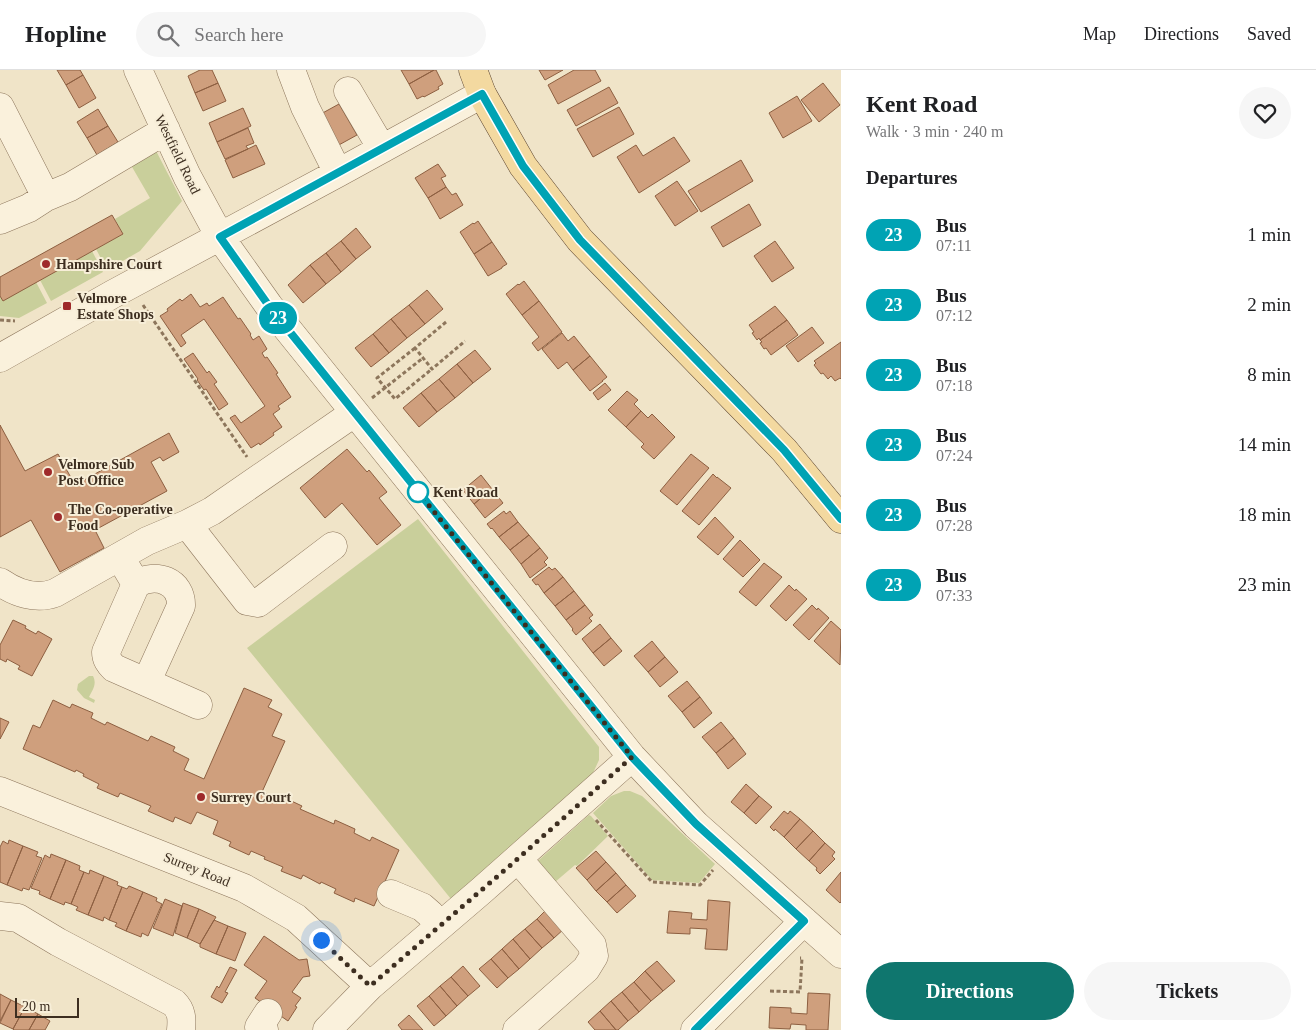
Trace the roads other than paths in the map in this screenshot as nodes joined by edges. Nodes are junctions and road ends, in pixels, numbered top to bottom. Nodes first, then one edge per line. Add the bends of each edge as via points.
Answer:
1 (138, 70) edge
2 (291, 70) edge
3 (477, 82) edge
4 (348, 91) dead end
5 (0, 107) edge
6 (166, 130) junction
7 (382, 149) junction
8 (338, 173) junction
9 (46, 197) junction
10 (0, 220) edge
11 (220, 237) junction
12 (0, 358) edge
13 (354, 412) junction
14 (841, 519) edge
15 (187, 524) junction
16 (333, 546) dead end
17 (120, 557) junction
18 (0, 582) edge
19 (136, 584) junction
20 (147, 681) junction
21 (198, 704) dead end
22 (632, 757) junction
23 (0, 791) edge
24 (518, 859) junction
25 (391, 894) dead end
26 (0, 916) edge
27 (804, 921) junction
28 (440, 926) junction
29 (841, 954) edge
30 (370, 986) junction
31 (181, 1030) edge
32 (327, 1030) edge
33 (517, 1030) edge
34 (695, 1030) edge

1 - 6 street, Westfield Road
2 - 8 street via 305,107
3 - 7 street
3 - 14 main road via 523,166 580,240 784,450
4 - 7 street
5 - 9 street
6 - 9 street via 70,187
6 - 11 street, Westfield Road
7 - 8 street
8 - 11 street
9 - 10 street
11 - 12 street
11 - 13 street, Westfield Road via 269,306
13 - 15 street via 212,511
13 - 22 street, Westfield Road
15 - 16 street via 247,601 258,603
15 - 17 street
17 - 18 street via 48,595 20,592
17 - 19 street
19 - 20 street via 106,657 114,668
19 - 20 street via 152,579 163,580 175,587 182,599
20 - 21 street
22 - 24 street
22 - 27 street, Westfield Road via 696,824
23 - 30 street, Surrey Road via 244,888 296,918
24 - 28 street
24 - 33 street via 592,945 594,956 586,970
25 - 28 street via 426,910
26 - 31 street via 18,918 174,1004 182,1019
27 - 29 street, Westfield Road
27 - 34 street
28 - 30 street
30 - 32 street

